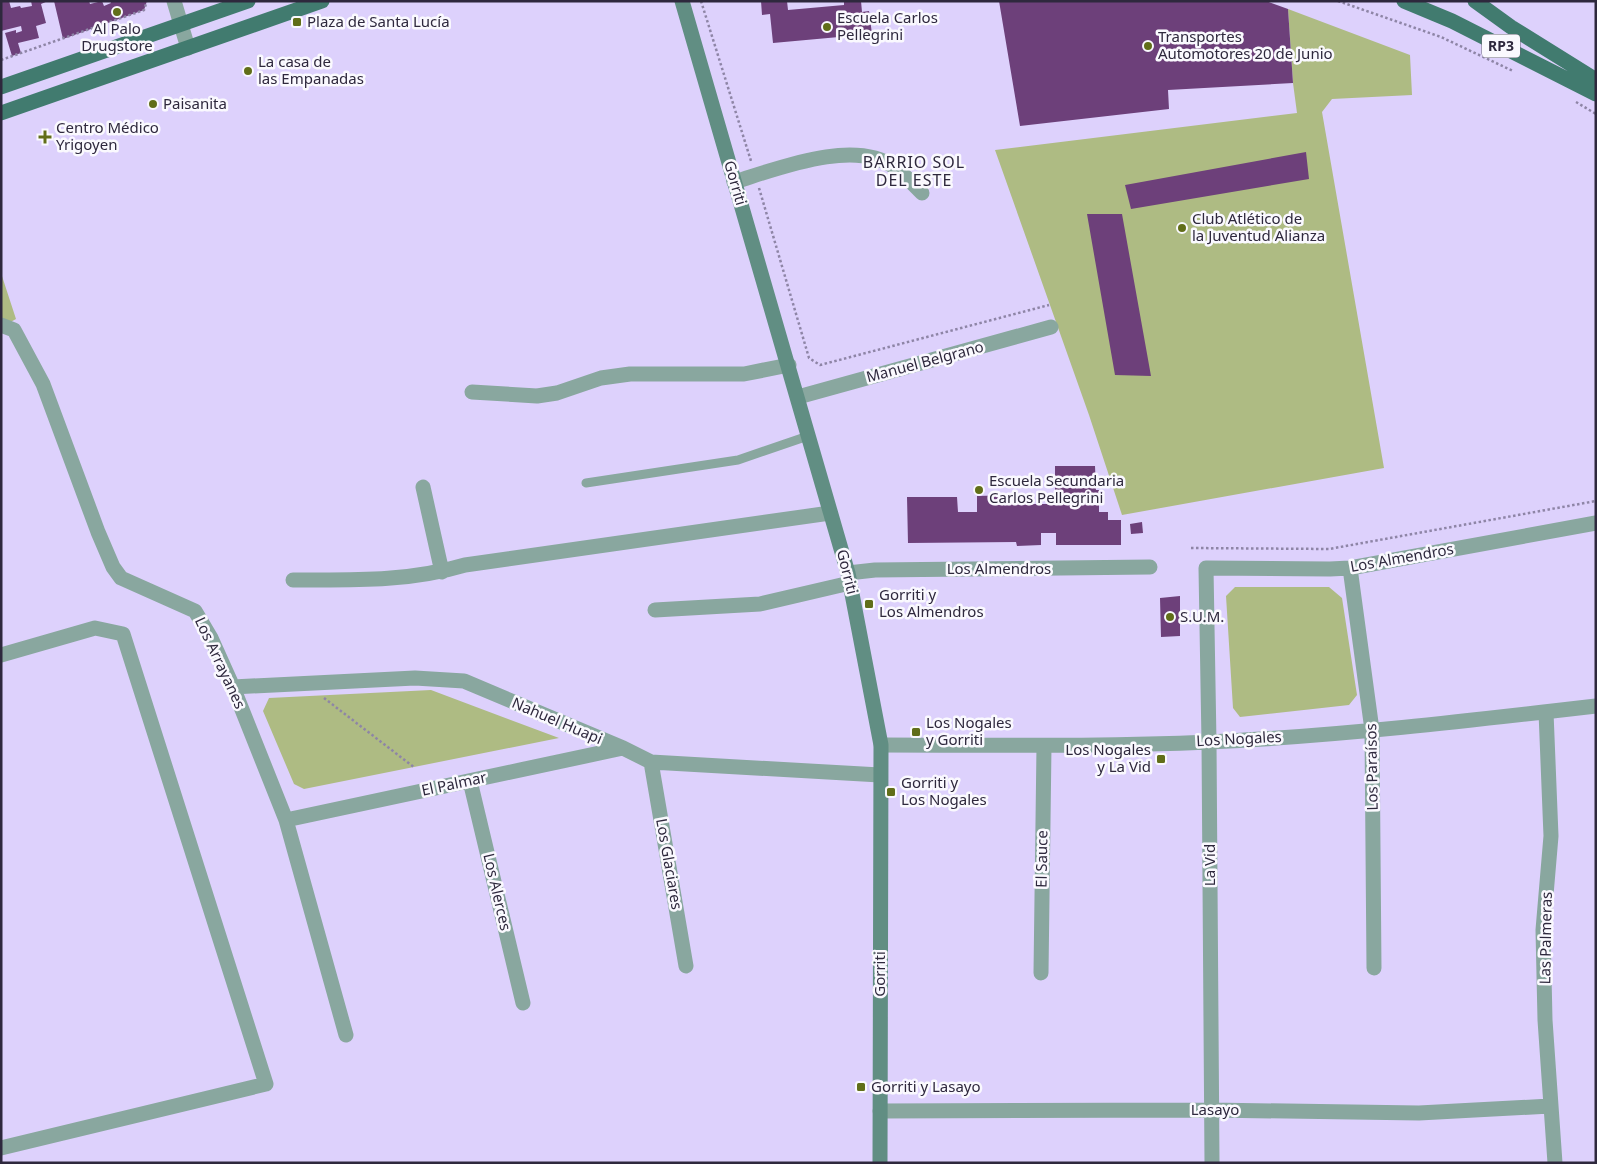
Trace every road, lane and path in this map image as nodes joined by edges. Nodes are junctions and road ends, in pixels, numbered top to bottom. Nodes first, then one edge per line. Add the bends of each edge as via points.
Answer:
1 (147, 1) edge
2 (174, 1) edge
3 (248, 1) edge
4 (322, 1) edge
5 (682, 1) edge
6 (701, 1) edge
7 (1338, 1) edge
8 (1404, 1) edge
9 (1475, 1) edge
10 (181, 25) junction
11 (188, 48) junction
12 (1, 60) edge
13 (1521, 74) dead end
14 (1596, 80) edge
15 (1, 87) edge
16 (1596, 94) edge
17 (1572, 100) dead end
18 (1, 113) edge
19 (1596, 114) edge
20 (755, 176) junction
21 (734, 182) junction
22 (922, 192) dead end
23 (1049, 305) dead end
24 (1, 325) edge
25 (1051, 328) dead end
26 (788, 365) junction
27 (472, 392) dead end
28 (798, 397) junction
29 (808, 436) junction
30 (586, 483) dead end
31 (422, 487) dead end
32 (1596, 501) edge
33 (830, 513) junction
34 (1596, 524) edge
35 (1191, 548) dead end
36 (1150, 568) dead end
37 (1206, 568) joint
38 (1350, 568) junction
39 (442, 572) junction
40 (849, 578) junction
41 (293, 580) dead end
42 (655, 610) dead end
43 (1, 655) edge
44 (234, 687) junction
45 (320, 695) dead end
46 (1596, 706) edge
47 (1546, 712) junction
48 (1372, 730) junction
49 (1209, 742) junction
50 (881, 745) junction
51 (1044, 746) junction
52 (623, 748) junction
53 (651, 762) junction
54 (415, 768) dead end
55 (880, 775) junction
56 (470, 781) junction
57 (286, 820) junction
58 (686, 966) dead end
59 (1374, 968) dead end
60 (1041, 973) dead end
61 (523, 1003) dead end
62 (346, 1035) dead end
63 (1550, 1106) junction
64 (1211, 1110) junction
65 (880, 1111) junction
66 (1, 1148) edge
67 (880, 1163) edge
68 (1212, 1163) edge
69 (1554, 1163) edge

1 - 12 path via 144,10
2 - 10 street
3 - 10 main road
4 - 11 main road
5 - 21 street, Gorriti
6 - 20 path
7 - 13 path via 1440,37
8 - 16 main road, RP3 via 1452,21
9 - 14 main road, RP3
10 - 11 street
10 - 15 main road
11 - 18 main road
17 - 19 path
20 - 21 street
20 - 22 street via 824,156 867,155 893,166
20 - 23 path via 809,358 820,365
21 - 26 street, Gorriti
24 - 44 street, Los Arrayanes via 14,330 43,384 113,567 121,578 195,611
25 - 28 street, Manuel Belgrano
26 - 27 street via 744,374 630,374 601,378 557,393 537,396
26 - 28 street, Gorriti
28 - 29 street, Gorriti
29 - 30 lane via 738,460
29 - 33 street, Gorriti
31 - 39 street
32 - 35 path via 1329,549
33 - 39 street via 465,565
33 - 40 street, Gorriti
34 - 38 street, Los Almendros
36 - 40 street, Los Almendros via 875,570
37 - 38 street, Los Almendros
37 - 49 street, La Vid
38 - 48 street, Los Paraísos
39 - 41 street via 388,580
40 - 42 street, Los Almendros via 760,604
40 - 50 street, Gorriti
43 - 66 street via 95,628 123,634 266,1084
44 - 52 street, Nahuel Huapi via 415,678 464,681
44 - 57 street, Los Arrayanes
45 - 54 path
46 - 47 street, Los Nogales
47 - 48 street, Los Nogales
47 - 63 street, Las Palmeras via 1551,836 1543,930
48 - 49 street, Los Nogales
48 - 59 street, Los Paraísos
49 - 51 street, Los Nogales
49 - 64 street, La Vid
50 - 51 street, Los Nogales
50 - 55 street, Gorriti
51 - 60 street, El Sauce
52 - 53 street, Nahuel Huapi
52 - 56 street, El Palmar
53 - 55 street, Nahuel Huapi
53 - 58 street, Los Glaciares
55 - 65 street, Gorriti
56 - 57 street, El Palmar
56 - 61 street, Los Alerces
57 - 62 street, Los Arrayanes
63 - 64 street, Lasayo via 1419,1112
63 - 69 street, Las Palmeras
64 - 65 street, Lasayo
64 - 68 street, La Vid
65 - 67 street, Gorriti

